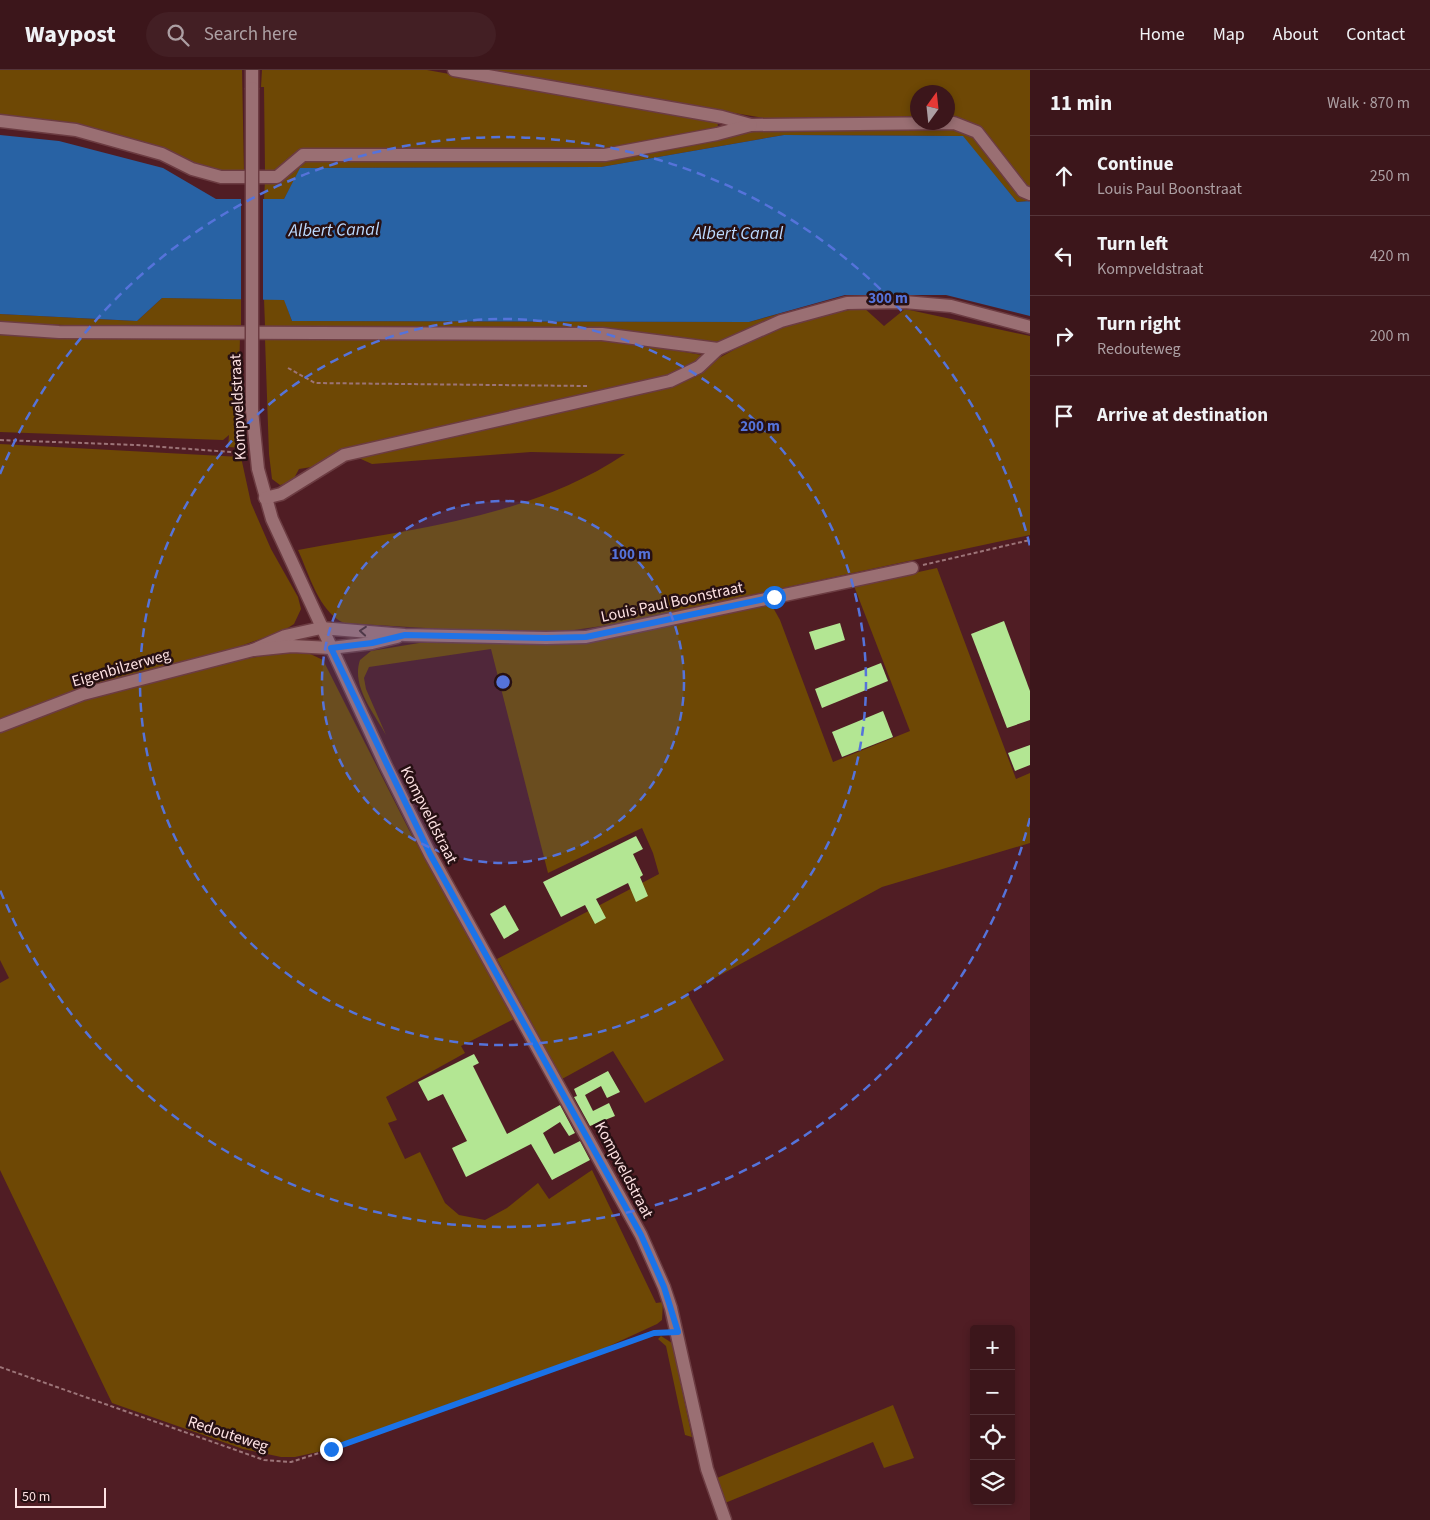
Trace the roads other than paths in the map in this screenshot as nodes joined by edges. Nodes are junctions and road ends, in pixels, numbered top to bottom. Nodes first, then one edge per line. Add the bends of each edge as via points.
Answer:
1 (252, 70) edge
2 (454, 70) edge
3 (0, 121) edge
4 (751, 125) junction
5 (1030, 194) edge
6 (1030, 327) edge
7 (0, 328) edge
8 (718, 349) junction
9 (265, 498) junction
10 (912, 568) road end
11 (321, 628) junction
12 (405, 635) junction
13 (331, 648) junction
14 (253, 650) junction
15 (0, 726) edge
16 (725, 1520) edge

1 - 9 street, Kompveldstraat, bridge via 252,410
2 - 4 street via 722,117
3 - 4 street via 76,130 162,154 192,169 221,177 277,176 303,155 605,155
4 - 5 street via 954,123 976,132 1023,191
6 - 8 street via 951,306 904,302 847,303 781,321
7 - 8 street via 59,332 602,334
8 - 9 street via 699,367 670,381 344,455 282,494
9 - 11 street, Kompveldstraat
10 - 12 street, Louis Paul Boonstraat via 586,637
12 -> 11 street, Louis Paul Boonstraat
11 - 13 street, Kompveldstraat
11 - 14 street, Eigenbilzerweg via 285,636
12 - 13 street, Louis Paul Boonstraat
13 - 14 street, Eigenbilzerweg via 292,646
13 - 16 street, Kompveldstraat via 430,854 641,1235 664,1287 678,1332 707,1469
14 - 15 street, Eigenbilzerweg via 84,694

